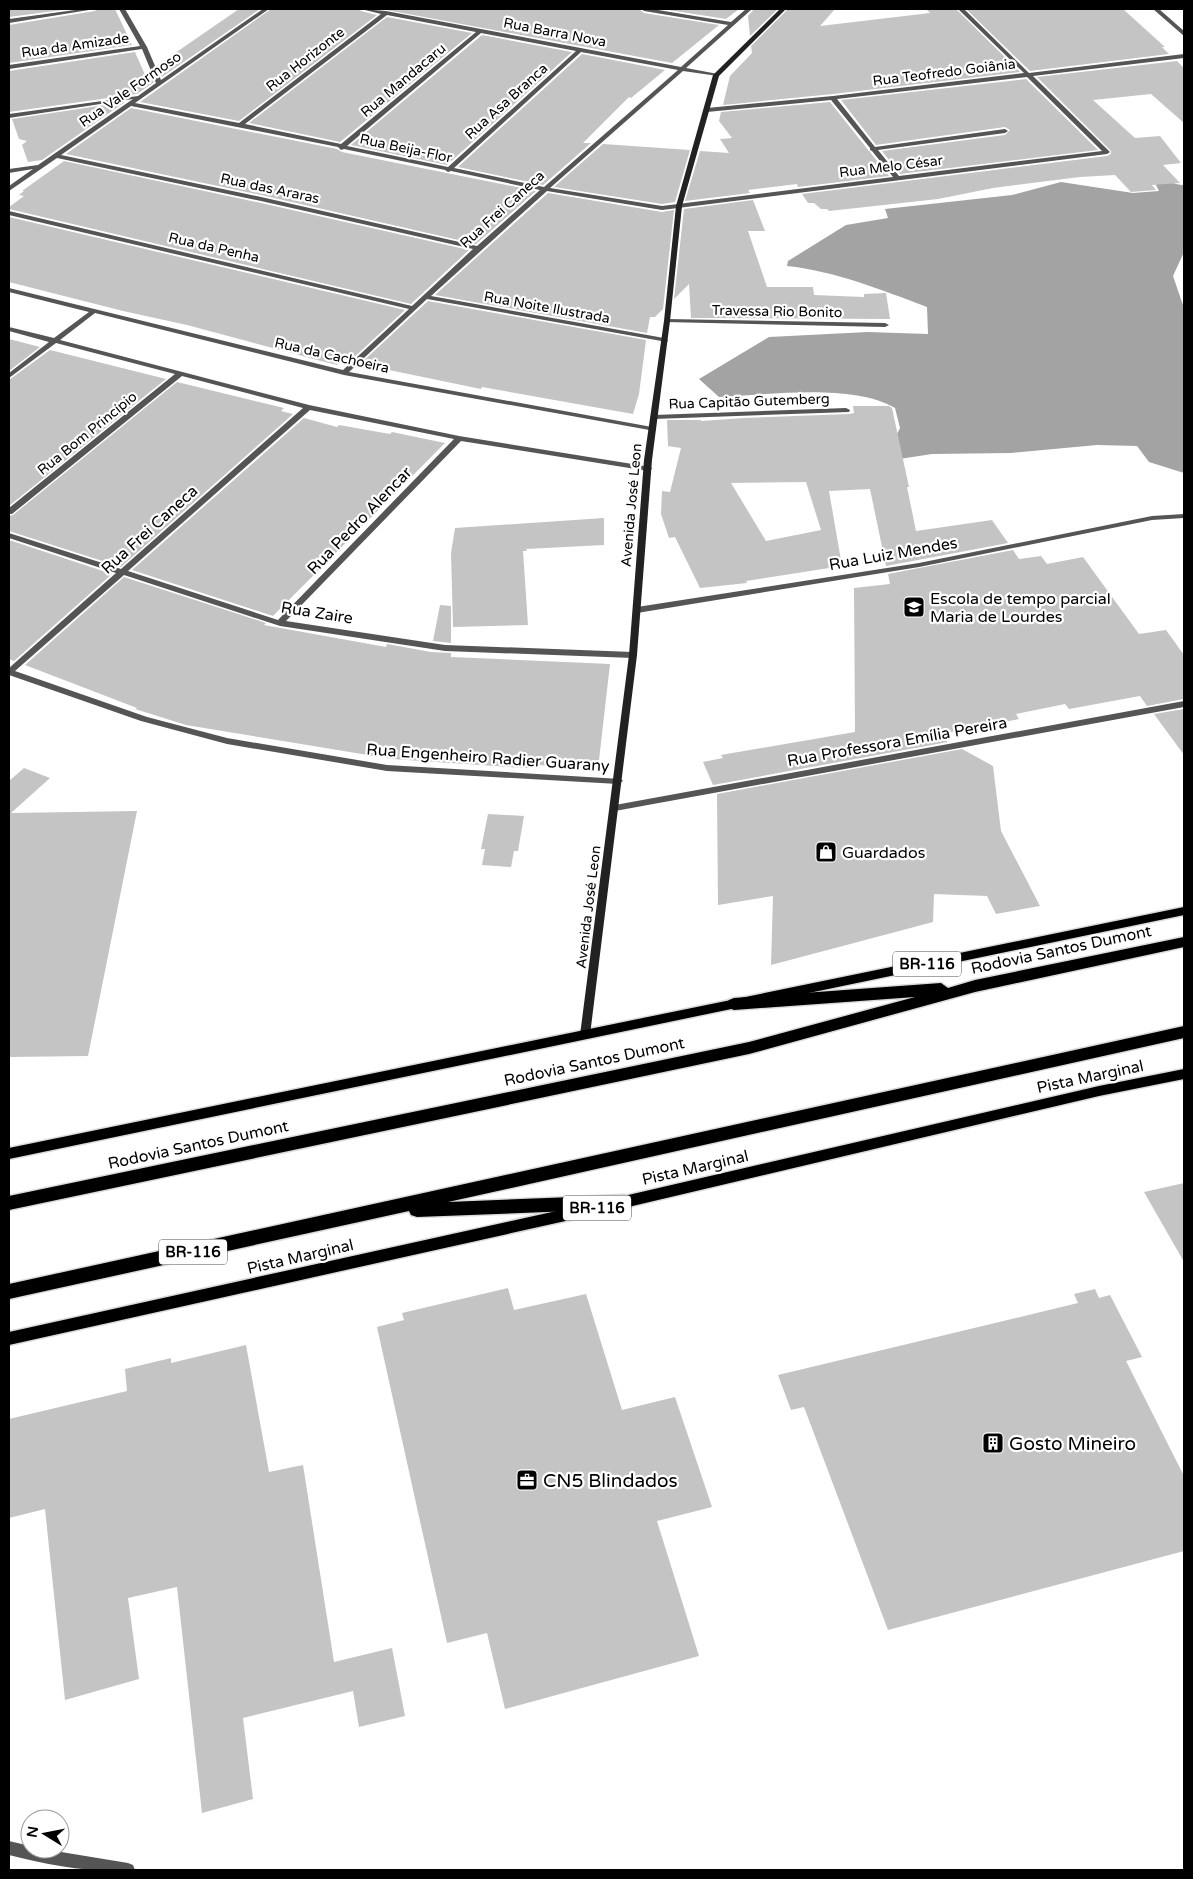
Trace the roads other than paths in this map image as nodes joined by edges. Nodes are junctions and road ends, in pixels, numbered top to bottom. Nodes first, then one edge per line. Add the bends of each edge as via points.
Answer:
1 (92, 9) edge
2 (122, 9) edge
3 (266, 9) edge
4 (364, 9) edge
5 (644, 9) edge
6 (749, 9) edge
7 (783, 9) edge
8 (961, 9) edge
9 (1156, 9) edge
10 (386, 12) junction
11 (9, 20) edge
12 (731, 24) junction
13 (480, 31) junction
14 (1184, 34) edge
15 (144, 47) junction
16 (580, 50) junction
17 (1184, 56) edge
18 (9, 67) edge
19 (682, 69) junction
20 (716, 75) junction
21 (1028, 75) junction
22 (159, 83) junction
23 (141, 96) junction
24 (833, 98) junction
25 (129, 104) junction
26 (707, 110) junction
27 (9, 116) edge
28 (240, 125) junction
29 (1005, 132) dead end
30 (341, 148) junction
31 (872, 149) junction
32 (57, 156) junction
33 (39, 167) junction
34 (448, 170) junction
35 (9, 171) edge
36 (897, 178) junction
37 (9, 189) edge
38 (545, 189) junction
39 (679, 206) junction
40 (9, 213) edge
41 (478, 248) junction
42 (9, 290) edge
43 (425, 298) junction
44 (413, 308) junction
45 (92, 313) junction
46 (667, 322) junction
47 (886, 325) dead end
48 (9, 329) edge
49 (664, 340) junction
50 (55, 342) junction
51 (181, 373) junction
52 (344, 373) junction
53 (9, 376) edge
54 (308, 407) junction
55 (846, 410) dead end
56 (654, 418) junction
57 (652, 428) junction
58 (459, 438) junction
59 (648, 464) junction
60 (9, 512) edge
61 (1184, 516) edge
62 (9, 535) edge
63 (122, 572) junction
64 (636, 610) junction
65 (280, 623) junction
66 (632, 655) junction
67 (9, 672) edge
68 (1184, 704) edge
69 (618, 781) junction
70 (614, 808) junction
71 (1184, 912) edge
72 (1184, 942) edge
73 (975, 986) junction
74 (734, 1004) junction
75 (1184, 1032) edge
76 (585, 1036) junction
77 (1184, 1074) edge
78 (9, 1154) edge
79 (624, 1202) junction
80 (9, 1203) edge
81 (378, 1211) junction
82 (9, 1292) edge
83 (9, 1339) edge
84 (9, 1848) edge
85 (128, 1870) edge

1 - 11 street
2 - 15 street
3 - 22 street, Rua Vale Formoso
4 - 10 street, Rua Barra Nova
5 - 12 street
6 - 12 street, Rua Frei Caneca
7 - 20 main road
8 - 21 street
9 - 14 street
10 - 13 street, Rua Barra Nova
10 - 28 street, Rua Horizonte
12 - 19 street, Rua Frei Caneca
13 - 16 street, Rua Barra Nova
13 - 30 street, Rua Mandacaru
15 - 18 street, Rua da Amizade
15 - 22 street
16 - 19 street, Rua Barra Nova
16 - 34 street, Rua Asa Branca
17 - 21 street, Rua Teofredo Goiânia
19 - 20 street
19 - 38 street, Rua Frei Caneca
20 - 26 main road, Avenida José Leon
21 - 24 street, Rua Teofredo Goiânia
21 - 36 street, Rua Melo César via 1107,152
22 - 23 street, Rua Vale Formoso
23 - 25 street, Rua Vale Formoso
23 - 27 street
24 - 26 street, Rua Teofredo Goiânia
24 - 31 street
25 - 28 street, Rua Beija-Flor
25 - 32 street, Rua Vale Formoso
26 - 39 main road, Avenida José Leon
28 - 30 street, Rua Beija-Flor
29 - 31 street
30 - 34 street, Rua Beija-Flor
31 - 36 street
32 - 33 street, Rua Vale Formoso
32 - 41 street, Rua das Araras
33 - 35 street
33 - 37 street, Rua Vale Formoso
34 - 38 street, Rua Beija-Flor
36 - 39 street, Rua Melo César
38 - 39 street, Rua Beija-Flor via 662,208
38 - 41 street, Rua Frei Caneca
39 - 46 main road, Avenida José Leon
40 - 44 street, Rua da Penha
41 - 43 street, Rua Frei Caneca
42 - 45 street, Rua da Cachoeira
43 - 44 street, Rua Frei Caneca
43 - 49 street, Rua Noite Ilustrada
44 - 52 street, Rua Frei Caneca
45 - 50 street
45 - 52 street, Rua da Cachoeira
46 - 47 street, Travessa Rio Bonito
46 - 49 main road, Avenida José Leon
48 - 50 street
49 - 56 main road, Avenida José Leon
50 - 51 street
50 - 53 street
51 - 54 street
51 - 60 street, Rua Bom Princípio
52 - 57 street, Rua da Cachoeira
54 - 58 street
54 - 63 street, Rua Frei Caneca
55 - 56 street, Rua Capitão Gutemberg
56 - 57 main road, Avenida José Leon
57 - 59 main road, Avenida José Leon
58 - 59 street
58 - 65 street, Rua Pedro Alencar
59 - 64 main road, Avenida José Leon
61 - 64 street, Rua Luiz Mendes via 1152,518 919,565
62 - 63 street, Rua Zaire
63 - 65 street, Rua Zaire
63 - 67 street, Rua Frei Caneca
64 - 66 main road, Avenida José Leon
65 - 66 street, Rua Zaire via 445,648
66 - 69 main road, Avenida José Leon
67 - 69 street, Rua Engenheiro Radier Guarany via 150,722 227,741 387,768
68 - 70 street, Rua Professora Emília Pereira
69 - 70 main road, Avenida José Leon
70 - 76 main road, Avenida José Leon
71 - 74 main road, BR-116
72 - 73 highway, Rodovia Santos Dumont / BR-116
73 - 74 highway
73 - 80 highway, Rodovia Santos Dumont / BR-116 via 749,1048
74 - 76 main road, BR-116
75 - 81 highway, BR-116
76 - 78 main road, BR-116
77 - 79 main road, Pista Marginal / BR-116
79 - 81 highway
79 - 83 main road, Pista Marginal / BR-116
81 - 82 highway, BR-116
84 - 85 street

